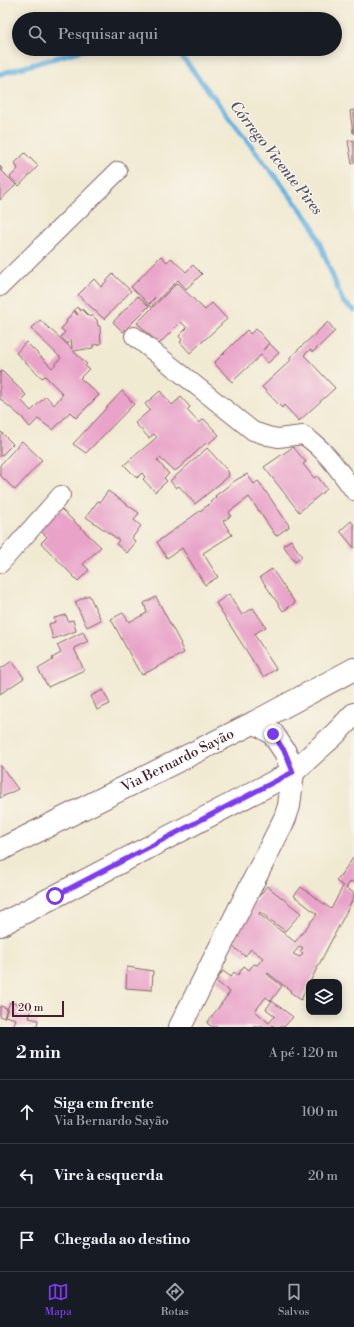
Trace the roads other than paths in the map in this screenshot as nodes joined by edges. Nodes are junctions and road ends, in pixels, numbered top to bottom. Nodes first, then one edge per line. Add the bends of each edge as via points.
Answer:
1 (118, 172) dead end
2 (0, 287) edge
3 (134, 336) dead end
4 (354, 491) edge
5 (61, 495) dead end
6 (0, 564) edge
7 (354, 670) edge
8 (354, 714) edge
9 (255, 722) junction
10 (293, 772) junction
11 (0, 850) edge
12 (0, 925) edge
13 (180, 1027) edge

1 - 2 street
3 - 4 street via 253,431 278,438 303,435 314,442 327,454
5 - 6 street
7 - 9 main road, Via Bernardo Sayão
8 - 10 main road
9 - 10 main road via 273,734 285,752
9 - 11 main road, Via Bernardo Sayão
10 - 12 main road
10 - 13 main road via 285,818

